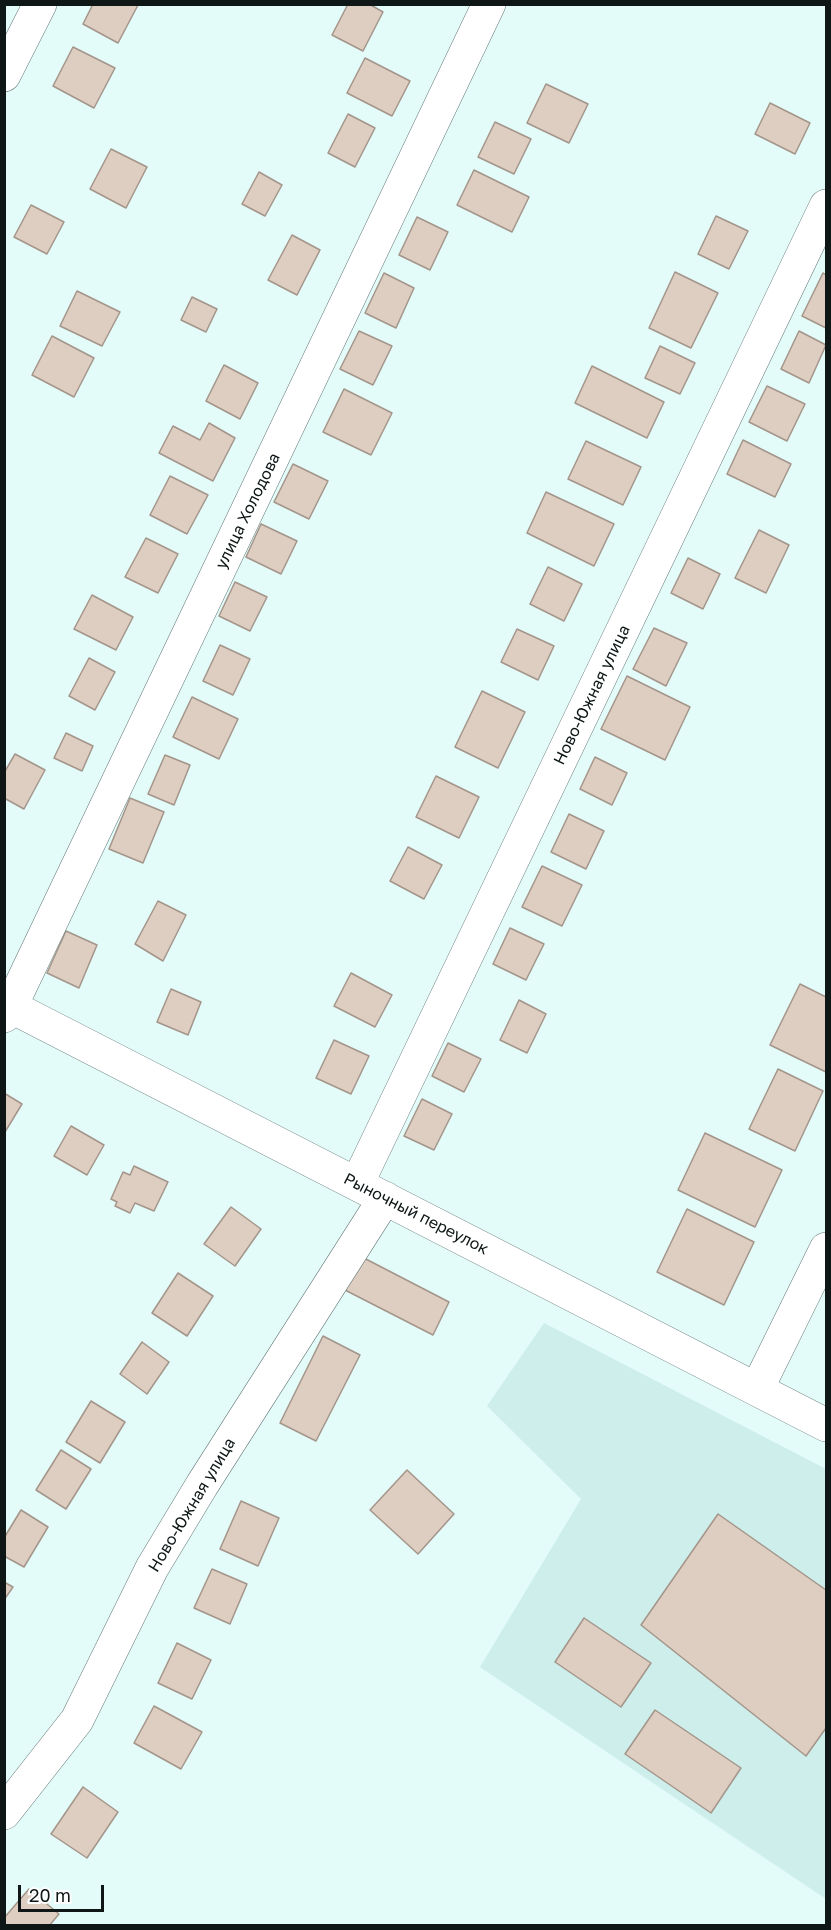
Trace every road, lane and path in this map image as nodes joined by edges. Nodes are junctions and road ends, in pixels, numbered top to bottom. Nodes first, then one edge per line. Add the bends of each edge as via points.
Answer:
1 (40, 4) edge
2 (489, 4) edge
3 (4, 75) edge
4 (826, 206) edge
5 (7, 1008) edge
6 (357, 1184) junction
7 (385, 1198) junction
8 (826, 1249) edge
9 (757, 1389) junction
10 (826, 1425) edge
11 (4, 1813) edge

1 - 3 street
2 - 5 street, улица Холодова
4 - 6 street, Ново-Южная улица
5 - 6 street, Рыночный переулок
6 - 7 street, Рыночный переулок
7 - 9 street, Рыночный переулок
7 - 11 street, Ново-Южная улица via 152,1568 77,1720
8 - 9 street
9 - 10 street, Рыночный переулок

